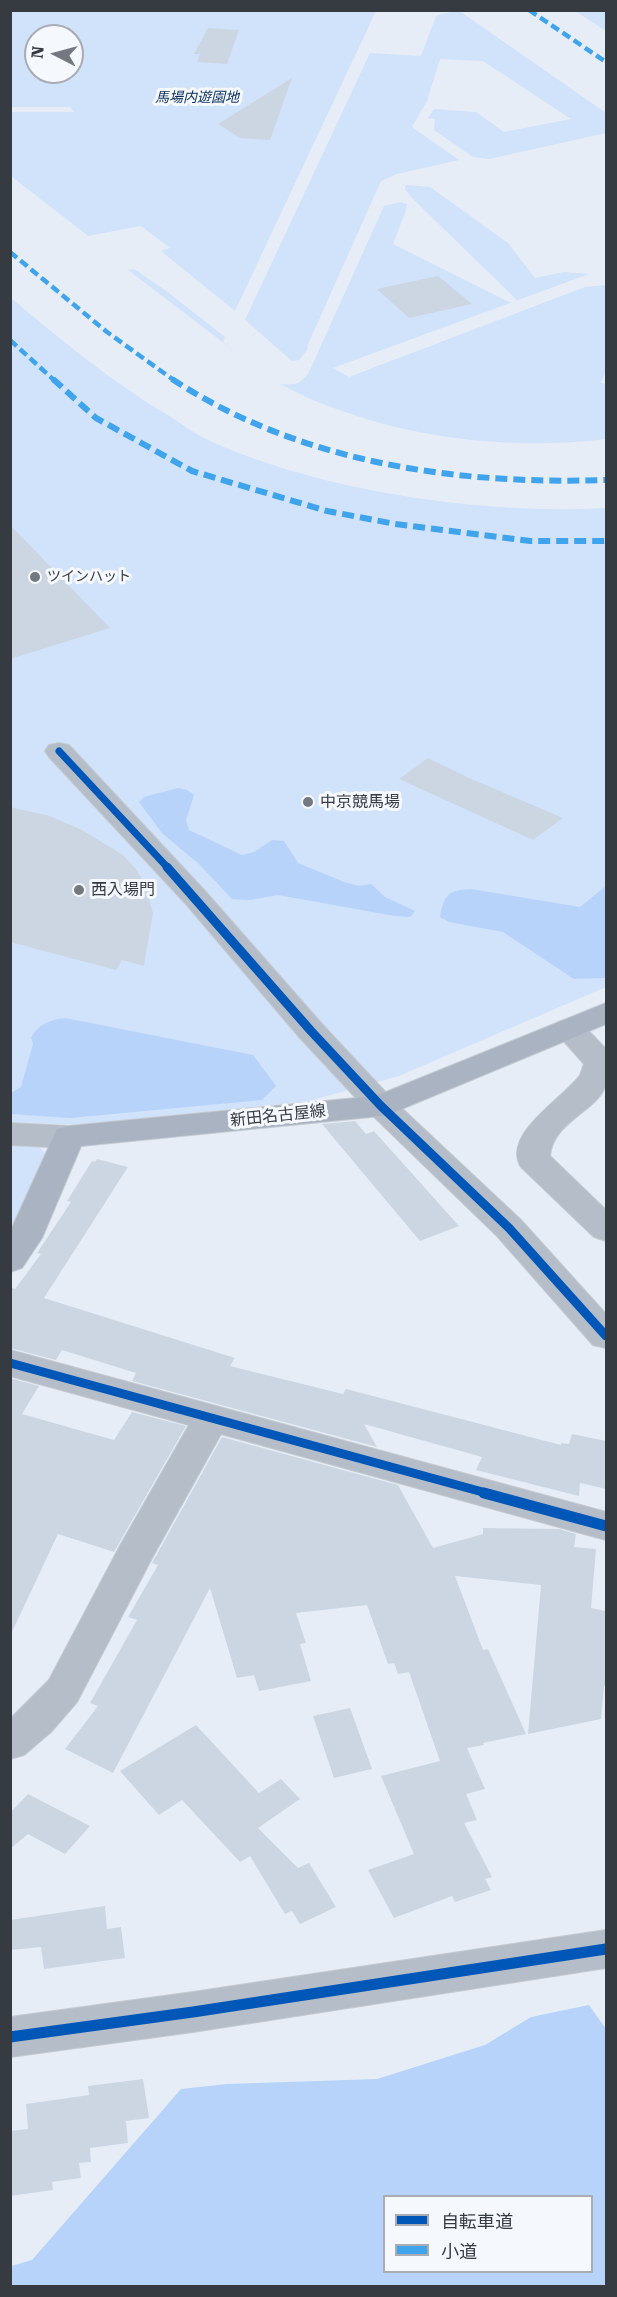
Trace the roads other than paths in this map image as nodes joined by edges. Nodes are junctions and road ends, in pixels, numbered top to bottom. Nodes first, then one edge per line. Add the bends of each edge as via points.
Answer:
1 (59, 752) dead end
2 (606, 1013) edge
3 (569, 1029) junction
4 (381, 1106) junction
5 (10, 1134) edge
6 (69, 1137) junction
7 (606, 1229) edge
8 (10, 1260) edge
9 (606, 1336) edge
10 (10, 1363) edge
11 (212, 1418) junction
12 (606, 1526) edge
13 (10, 1743) edge
14 (606, 1949) edge
15 (10, 2037) edge

1 - 4 street via 195,897
2 - 3 main road, 新田名古屋線
3 - 4 main road, 新田名古屋線
3 - 7 street via 601,1062 599,1075 538,1136 532,1147 533,1159
4 - 6 main road, 新田名古屋線
4 - 9 street via 509,1228
5 - 6 street
6 - 8 main road via 25,1238
10 - 11 street
11 - 12 street
11 - 13 street via 63,1691
14 - 15 street

